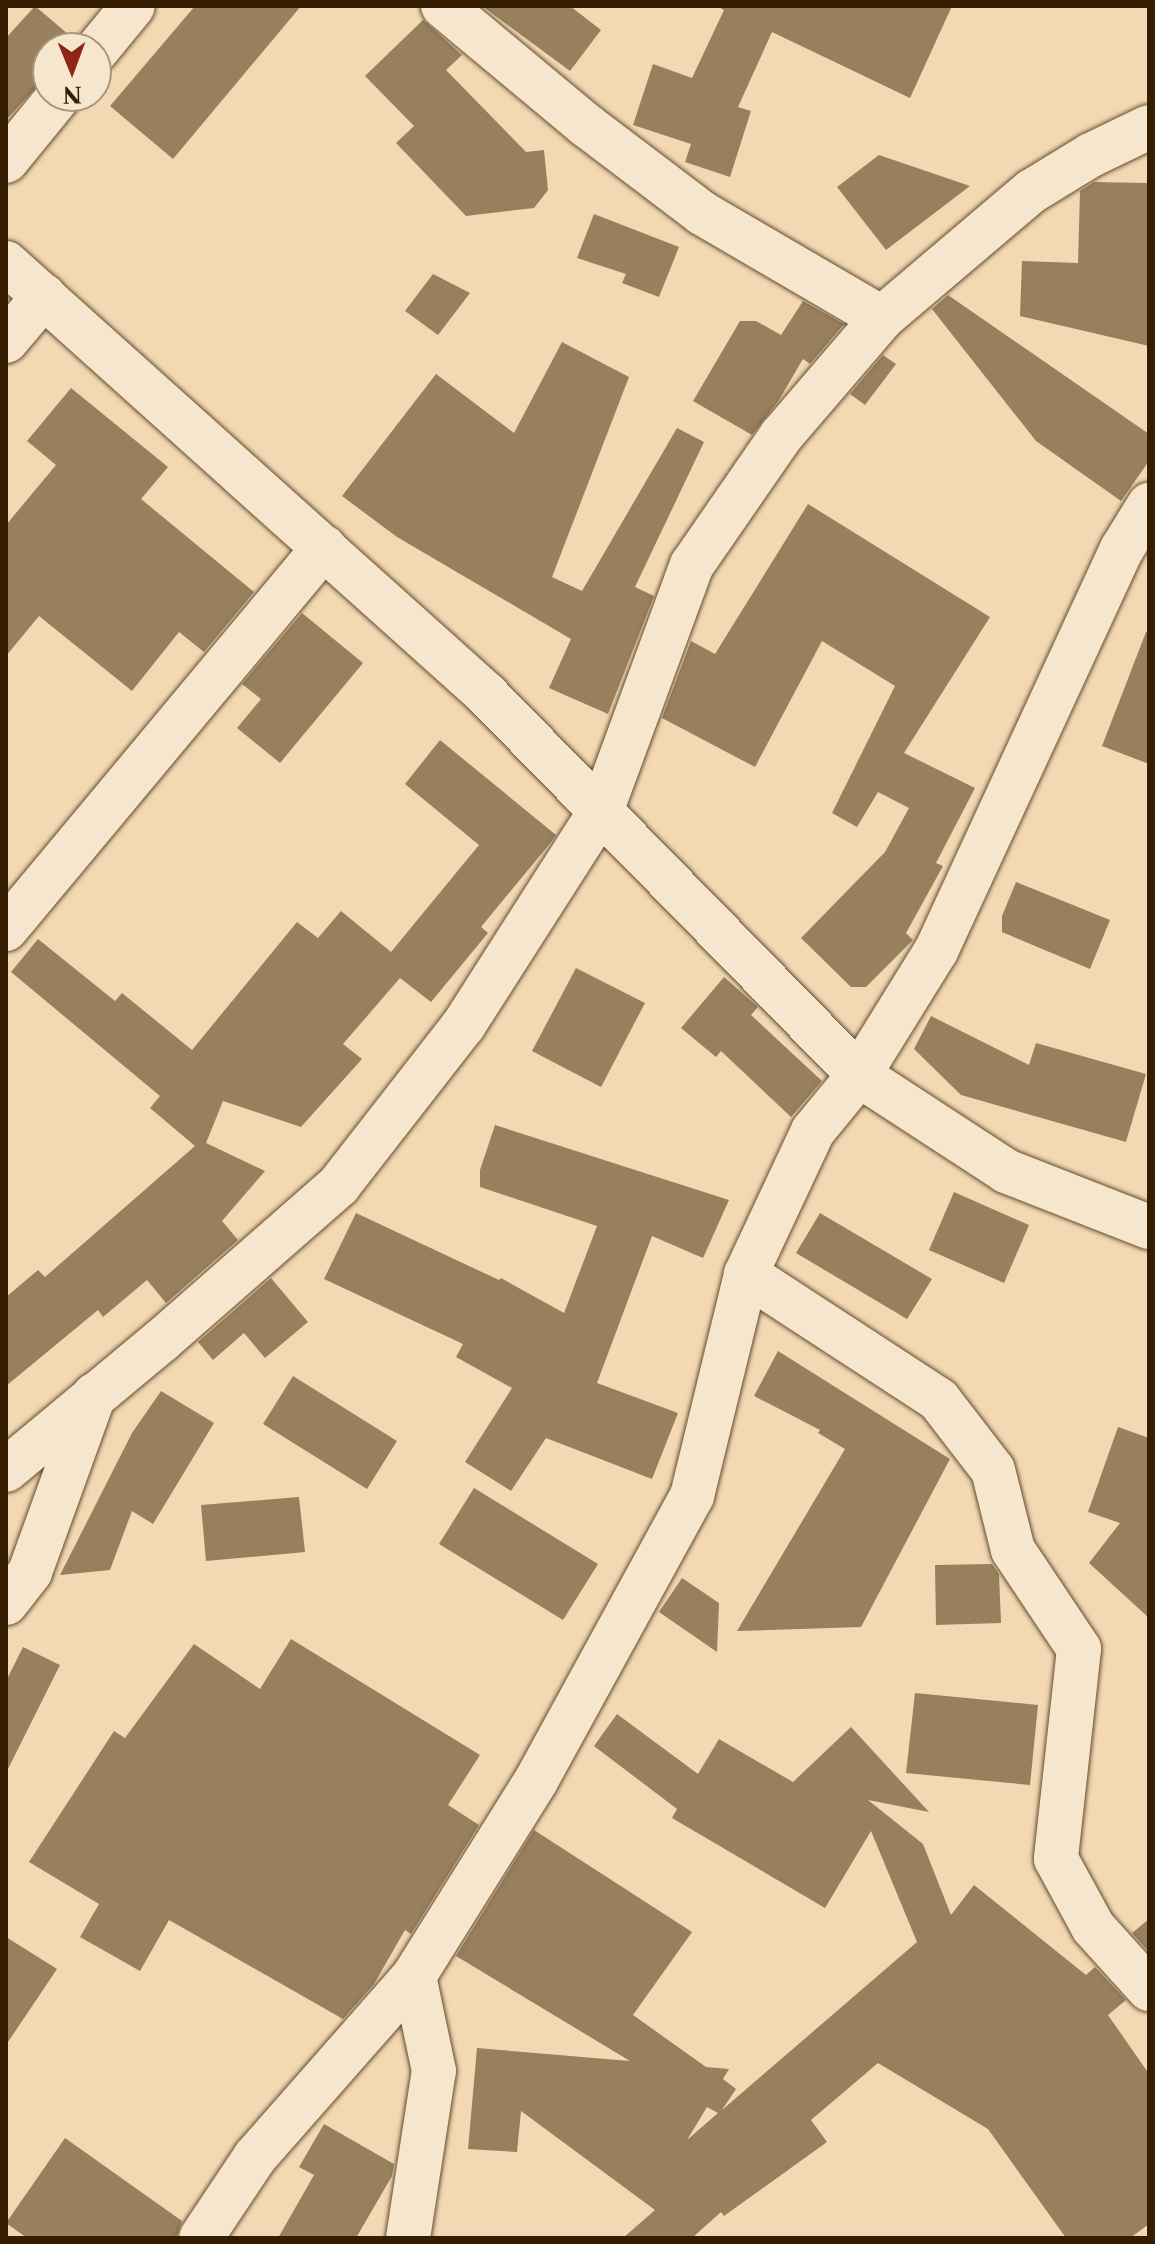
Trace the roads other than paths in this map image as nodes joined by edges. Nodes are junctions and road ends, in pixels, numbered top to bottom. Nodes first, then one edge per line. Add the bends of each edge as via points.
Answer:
1 (133, 6) edge
2 (443, 6) edge
3 (112, 32) edge
4 (46, 112) edge
5 (1149, 127) edge
6 (6, 161) edge
7 (6, 263) edge
8 (44, 296) junction
9 (882, 318) junction
10 (6, 341) edge
11 (1149, 505) edge
12 (324, 547) junction
13 (602, 809) junction
14 (6, 929) edge
15 (859, 1075) junction
16 (1149, 1227) edge
17 (746, 1274) junction
18 (95, 1393) junction
19 (6, 1470) edge
20 (6, 1603) edge
21 (414, 1976) junction
22 (1149, 1989) edge
23 (201, 2238) edge
24 (408, 2238) edge

1 - 3 street
2 - 9 street via 702,213
4 - 6 street
5 - 9 street via 1032,191
7 - 8 street
8 - 10 street
8 - 12 street
9 - 13 street via 781,436 692,565
11 - 15 street via 1122,549 936,951
12 - 13 street via 486,694
12 - 14 street
13 - 15 street
13 - 18 street via 463,1026 339,1185
15 - 16 street via 1006,1171
15 - 17 street via 813,1131
17 - 21 street via 692,1496 537,1779
17 - 22 street via 939,1400 993,1470 1013,1550 1079,1649 1056,1859 1093,1927
18 - 19 street
18 - 20 street via 30,1572
21 - 23 street via 255,2157
21 - 24 street via 434,2071

